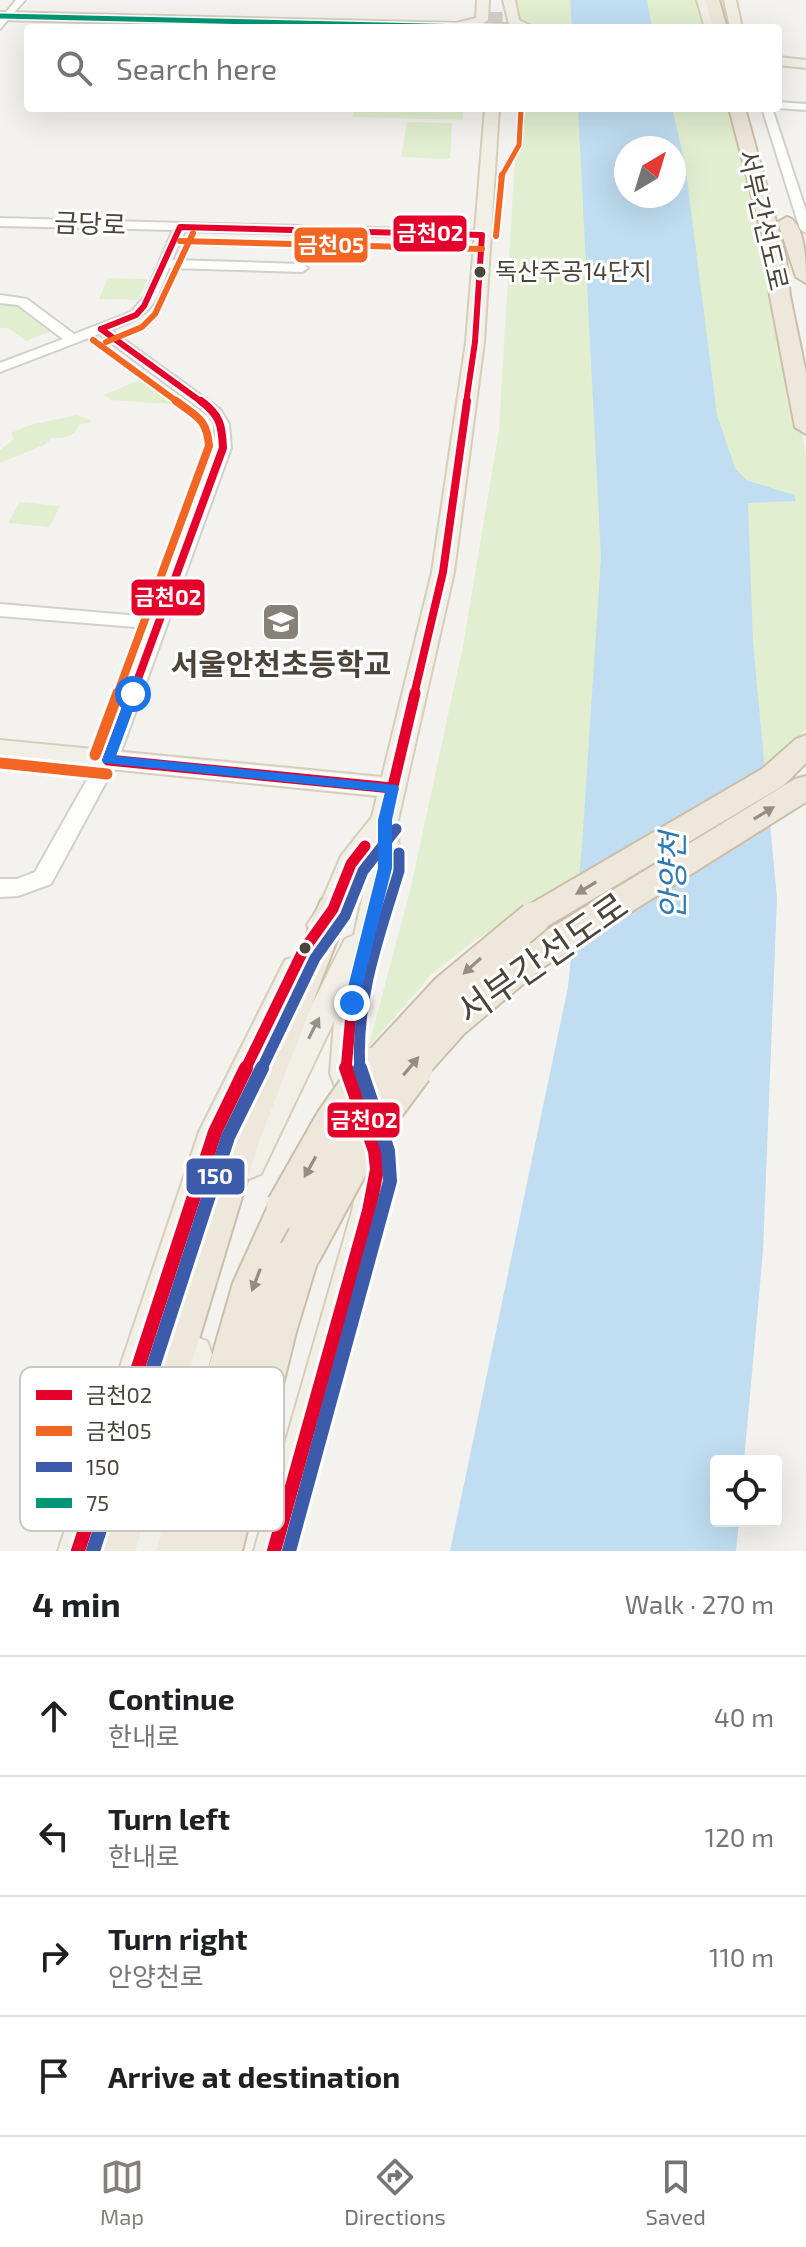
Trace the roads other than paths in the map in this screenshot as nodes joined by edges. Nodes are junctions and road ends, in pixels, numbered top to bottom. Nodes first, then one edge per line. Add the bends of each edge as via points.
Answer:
1 (21, 0) edge
2 (509, 0) edge
3 (697, 0) edge
4 (703, 0) edge
5 (712, 0) edge
6 (720, 0) edge
7 (730, 0) edge
8 (489, 6) edge
9 (2, 20) edge
10 (511, 21) edge
11 (178, 24) edge
12 (300, 24) edge
13 (467, 24) edge
14 (704, 24) edge
15 (705, 24) edge
16 (719, 24) edge
17 (727, 24) edge
18 (735, 24) edge
19 (782, 57) edge
20 (806, 60) edge
21 (782, 105) edge
22 (806, 107) edge
23 (478, 112) edge
24 (492, 112) edge
25 (507, 112) edge
26 (738, 112) edge
27 (755, 112) edge
28 (768, 112) edge
29 (487, 172) junction
30 (0, 222) edge
31 (180, 227) junction
32 (806, 229) edge
33 (482, 235) junction
34 (165, 264) junction
35 (794, 265) edge
36 (302, 268) dead end
37 (805, 298) edge
38 (0, 299) edge
39 (101, 329) junction
40 (73, 340) junction
41 (806, 352) edge
42 (0, 368) edge
43 (806, 427) edge
44 (0, 610) edge
45 (160, 623) junction
46 (806, 746) edge
47 (0, 749) edge
48 (108, 760) junction
49 (806, 787) edge
50 (389, 804) junction
51 (0, 888) edge
52 (353, 910) junction
53 (138, 1367) edge
54 (169, 1367) edge
55 (189, 1367) edge
56 (230, 1367) edge
57 (266, 1367) edge
58 (284, 1515) edge
59 (85, 1531) edge
60 (118, 1531) edge
61 (144, 1531) edge
62 (185, 1531) edge
63 (224, 1531) edge
64 (280, 1531) edge
65 (78, 1551) edge
66 (112, 1551) edge
67 (138, 1551) edge
68 (179, 1551) edge
69 (219, 1551) edge
70 (274, 1551) edge

1 - 9 street
2 - 10 main road
3 - 14 main road
4 - 15 main road
5 - 16 highway
6 - 17 highway
7 - 18 main road
8 - 10 main road via 494,17
8 - 13 main road via 482,20
9 - 11 main road
9 - 12 main road
19 - 20 main road
21 - 22 street
23 - 29 main road via 477,134
24 - 29 main road
25 - 29 main road via 505,142
26 - 35 highway, 서부간선도로
27 - 35 highway, 서부간선도로
28 - 32 street
29 - 33 main road
30 - 31 street, 금당로
31 - 33 street, 금당로
31 - 34 street
33 - 50 main road via 475,342 443,572
34 - 36 street
34 - 39 street via 139,312
35 - 37 highway
35 - 41 highway
35 - 43 highway, 서부간선도로 via 780,296
38 - 40 street via 22,302
39 - 40 street
39 - 45 street via 215,412 222,424 223,448
40 - 42 street
44 - 45 street
45 - 48 street
46 -> 56 highway, 서부간선도로, bridge via 773,777 534,918 463,974 369,1073 287,1208 253,1283
47 - 48 main road
48 - 50 main road
48 - 51 street via 43,878
57 -> 49 highway, 서부간선도로, bridge via 300,1253 344,1166 388,1097 441,1030 528,959
50 - 52 main road via 385,868
52 - 53 main road via 303,951 215,1132
52 - 54 highway via 239,1144
55 -> 52 main road via 240,1183
52 - 58 main road via 346,1073 377,1169
59 - 65 main road
60 - 66 highway
67 -> 61 main road
62 -> 68 highway, 서부간선도로, bridge
69 -> 63 highway, 서부간선도로, bridge
64 - 70 main road

